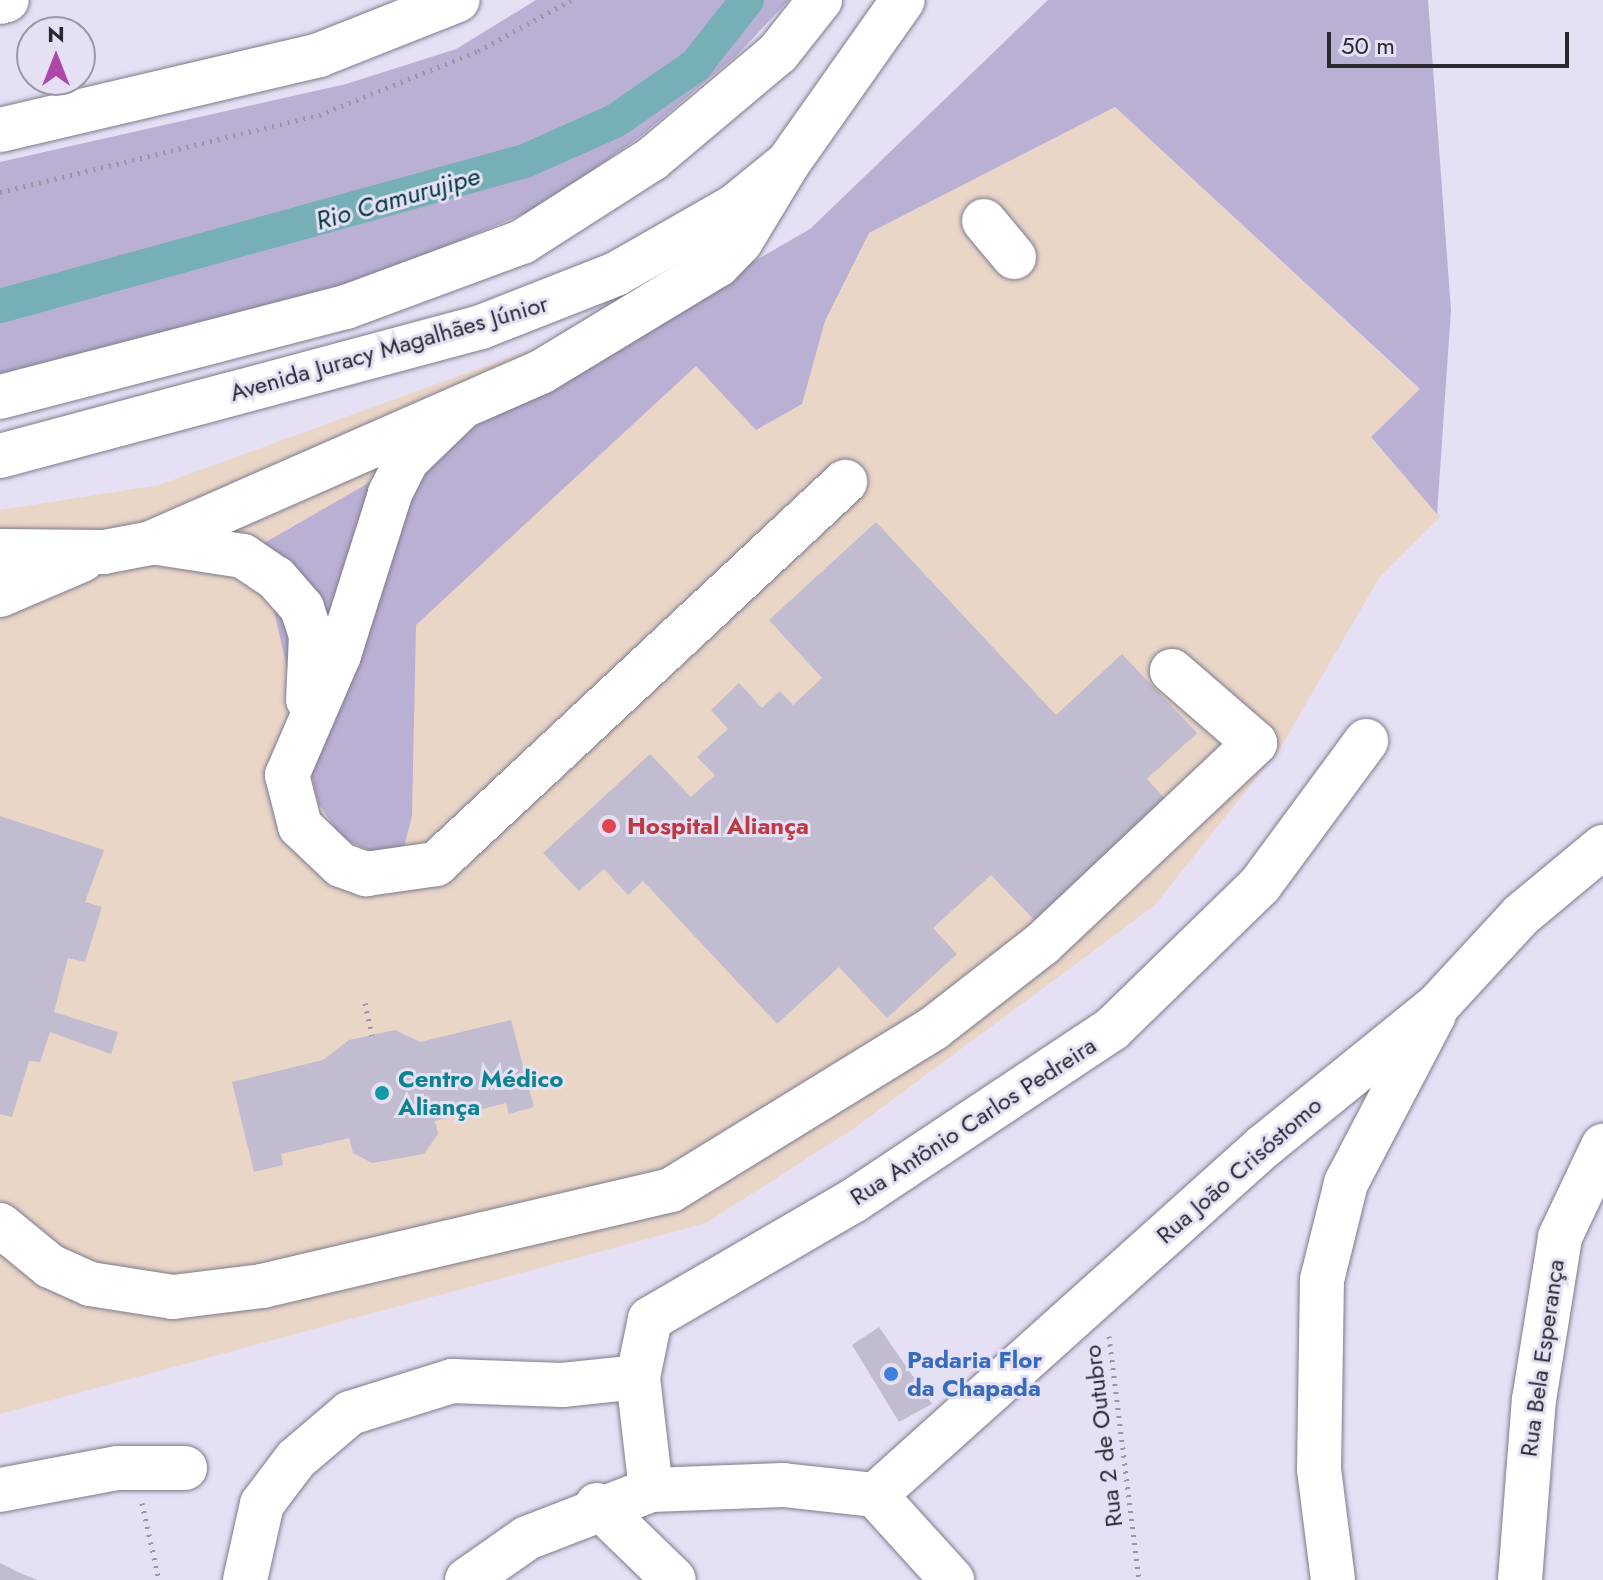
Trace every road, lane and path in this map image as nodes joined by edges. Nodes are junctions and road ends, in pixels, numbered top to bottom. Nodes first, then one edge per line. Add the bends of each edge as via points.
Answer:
1 (7, 0) edge
2 (458, 0) edge
3 (571, 0) edge
4 (820, 0) edge
5 (903, 0) edge
6 (0, 2) edge
7 (0, 130) edge
8 (788, 163) junction
9 (0, 192) edge
10 (984, 221) dead end
11 (1014, 257) dead end
12 (0, 397) edge
13 (459, 410) junction
14 (0, 456) edge
15 (845, 482) dead end
16 (151, 543) junction
17 (0, 551) edge
18 (104, 552) junction
19 (0, 595) edge
20 (1172, 671) dead end
21 (307, 716) junction
22 (1366, 741) dead end
23 (1603, 847) edge
24 (365, 1003) dead end
25 (1438, 1005) junction
26 (372, 1035) dead end
27 (1603, 1146) edge
28 (0, 1225) edge
29 (1103, 1288) junction
30 (638, 1377) junction
31 (130, 1467) junction
32 (185, 1468) dead end
33 (0, 1490) edge
34 (651, 1490) junction
35 (875, 1495) junction
36 (597, 1505) junction
37 (159, 1580) edge
38 (245, 1580) edge
39 (467, 1580) edge
40 (674, 1580) edge
41 (952, 1580) edge
42 (1139, 1580) edge
43 (1333, 1580) edge
44 (1520, 1580) edge

1 - 6 street
2 - 7 street via 403,28 319,55
3 - 9 path via 478,51 319,115
4 - 12 street via 778,53 652,159 522,242 346,307
5 - 8 street, Avenida Juracy Magalhães Júnior
8 - 13 street via 741,241 718,265 541,372
8 - 14 street, Avenida Juracy Magalhães Júnior via 681,241 551,302
10 - 11 street
13 - 16 street
13 - 21 street via 407,460 390,494 339,655
15 - 21 street via 436,864 366,874 317,847 300,826 287,775
16 - 18 street
16 - 21 street via 243,556 276,578 302,608 311,635
17 - 18 street
18 - 19 street
20 - 28 street via 1255,743 1042,944 934,1028 671,1190 262,1286 173,1297 90,1284 50,1266
22 - 30 street, Rua Antônio Carlos Pedreira via 1260,885 1112,1029 853,1201 663,1307 642,1341
23 - 25 street, Rua João Crisóstomo via 1521,915
24 - 26 path
25 - 29 street, Rua João Crisóstomo
25 - 43 street via 1346,1183 1322,1280 1319,1469
27 - 44 street, Rua Bela Esperança via 1582,1179 1554,1268 1525,1475
29 - 35 street, Rua João Crisóstomo
29 - 42 path, Rua 2 de Outubro
30 - 34 street, Rua Antônio Carlos Pedreira
30 - 38 street via 562,1385 452,1381 350,1413 296,1459 262,1504
31 - 32 street
31 - 33 street
31 - 37 path
34 - 35 street via 783,1485
34 - 36 street
35 - 41 street
36 - 39 street via 487,1560
36 - 40 street

